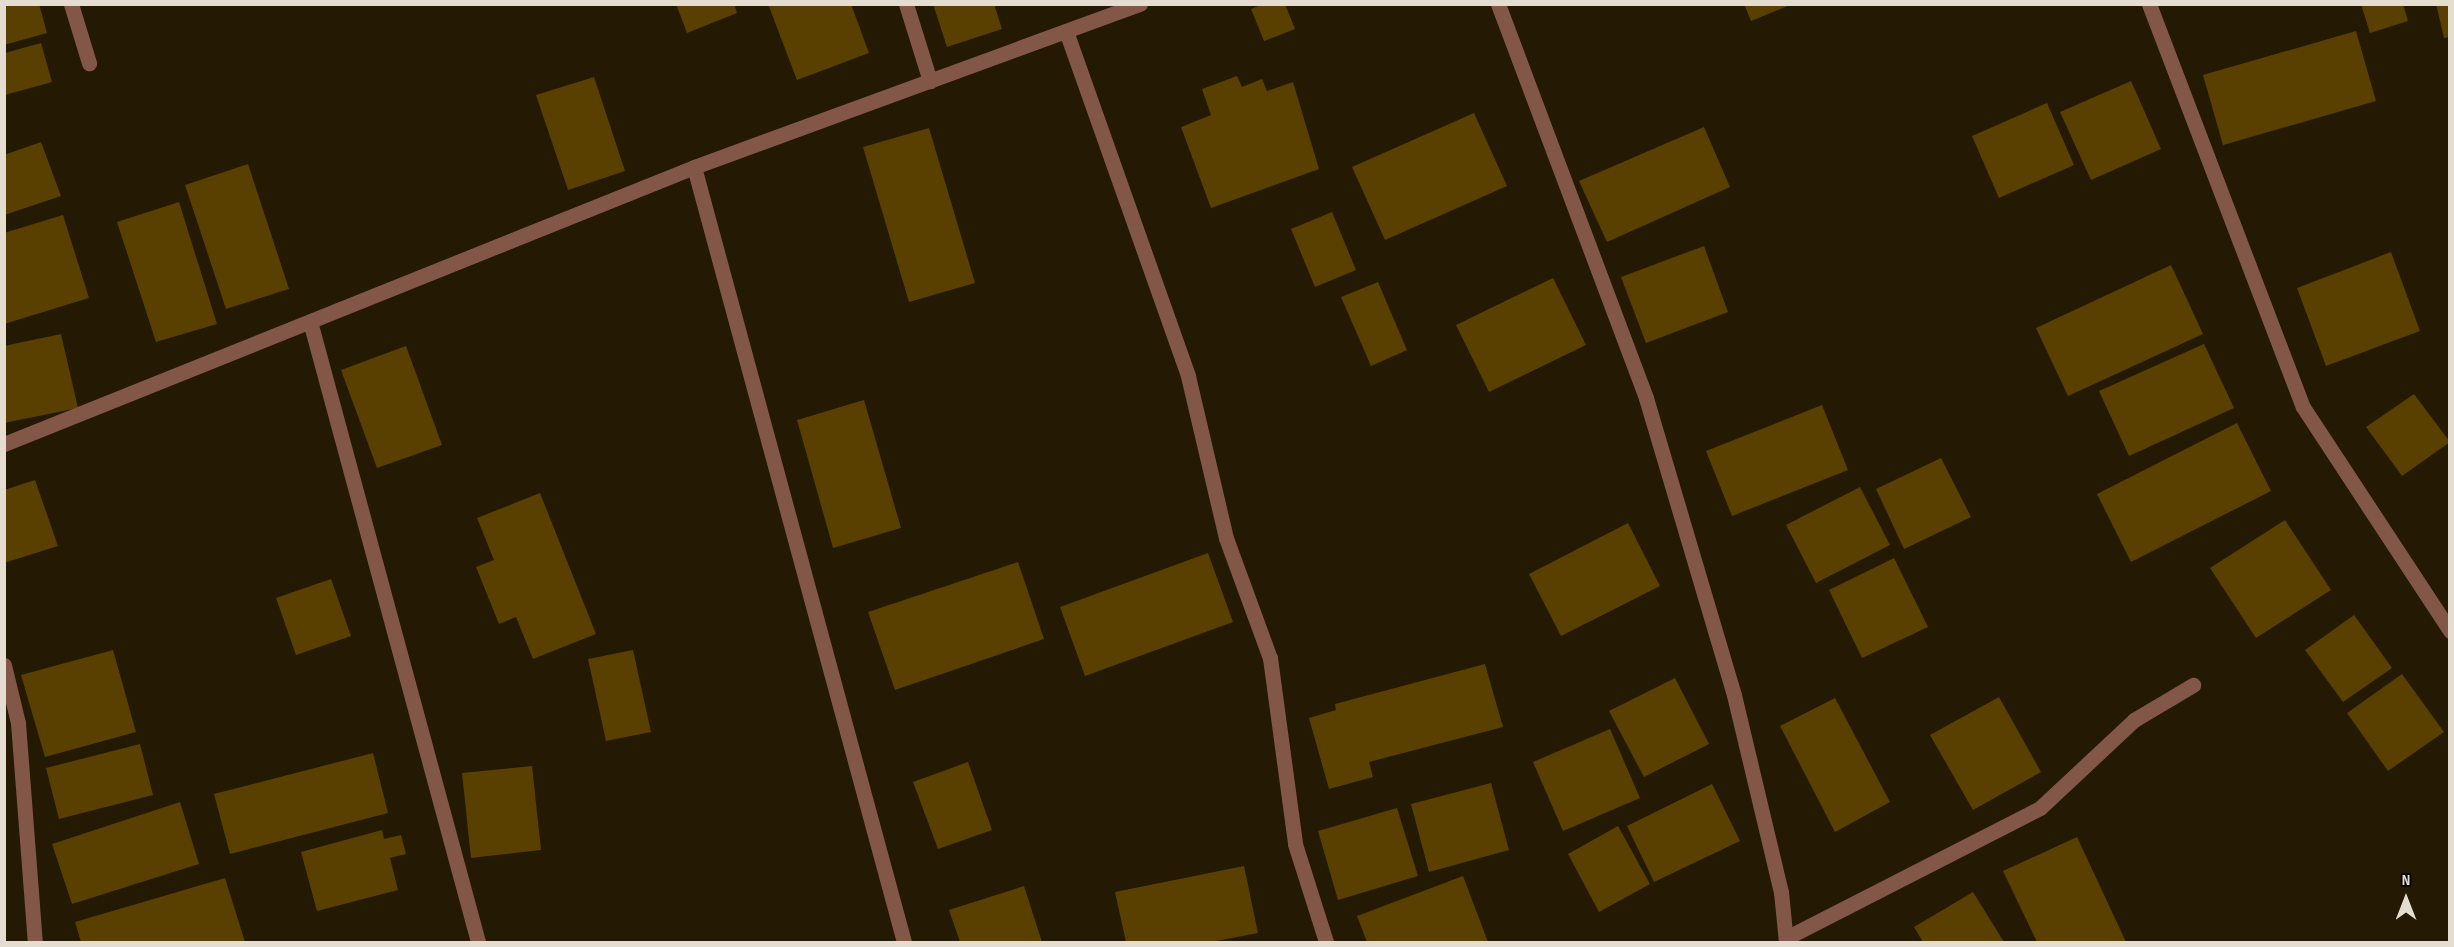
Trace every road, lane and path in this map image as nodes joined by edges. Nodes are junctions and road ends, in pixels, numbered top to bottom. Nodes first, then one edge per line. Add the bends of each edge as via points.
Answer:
1 (71, 4) edge
2 (906, 4) edge
3 (1140, 4) edge
4 (1498, 4) edge
5 (2149, 4) edge
6 (1066, 32) junction
7 (89, 63) dead end
8 (930, 81) junction
9 (694, 167) junction
10 (311, 325) junction
11 (4, 444) edge
12 (2450, 632) edge
13 (4, 665) edge
14 (2193, 685) dead end
15 (1786, 940) edge
16 (35, 942) edge
17 (478, 942) edge
18 (904, 942) edge
19 (1326, 942) edge

1 - 7 street
2 - 8 street
3 - 6 street
4 - 15 street via 1646,398 1734,695 1781,892
5 - 12 street via 2304,407
6 - 8 street
6 - 19 street via 1188,376 1226,538 1270,658 1294,844
8 - 9 street
9 - 10 street
9 - 18 street
10 - 11 street
10 - 17 street
13 - 16 street via 18,723
14 - 15 street via 2134,720 2040,808

